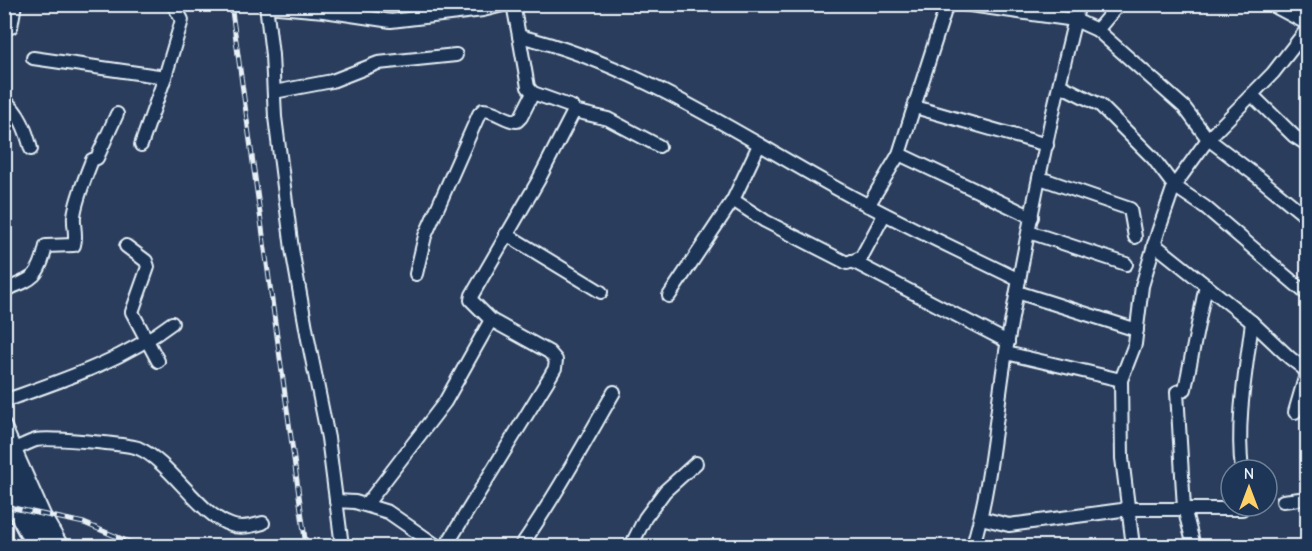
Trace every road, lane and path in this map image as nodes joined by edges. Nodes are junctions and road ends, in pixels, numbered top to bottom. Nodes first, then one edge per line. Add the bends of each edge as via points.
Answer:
1 (15, 4) edge
2 (174, 4) edge
3 (507, 4) edge
4 (513, 4) edge
5 (947, 4) edge
6 (963, 4) edge
7 (1079, 4) edge
8 (1119, 4) edge
9 (1270, 4) edge
10 (266, 5) edge
11 (1075, 20) junction
12 (1308, 26) edge
13 (10, 27) dead end
14 (1096, 30) junction
15 (519, 36) junction
16 (456, 55) dead end
17 (33, 58) dead end
18 (165, 77) junction
19 (1060, 85) junction
20 (274, 92) junction
21 (533, 93) junction
22 (1252, 95) junction
23 (4, 100) edge
24 (915, 107) junction
25 (574, 111) junction
26 (117, 114) dead end
27 (1208, 139) junction
28 (141, 145) dead end
29 (759, 145) junction
30 (1047, 145) junction
31 (1308, 145) edge
32 (659, 146) dead end
33 (31, 149) dead end
34 (899, 154) junction
35 (1040, 178) junction
36 (1174, 186) junction
37 (733, 200) junction
38 (868, 206) junction
39 (884, 215) junction
40 (1032, 218) junction
41 (1308, 218) edge
42 (1029, 232) junction
43 (506, 234) junction
44 (1135, 237) dead end
45 (1154, 244) junction
46 (126, 246) dead end
47 (852, 261) junction
48 (1126, 264) dead end
49 (416, 274) dead end
50 (1206, 285) junction
51 (1018, 286) junction
52 (4, 290) edge
53 (601, 292) dead end
54 (1308, 295) edge
55 (669, 296) dead end
56 (491, 320) junction
57 (1252, 322) junction
58 (172, 323) dead end
59 (1137, 330) junction
60 (147, 341) junction
61 (1007, 347) junction
62 (158, 362) dead end
63 (1307, 371) edge
64 (1121, 380) junction
65 (614, 392) dead end
66 (4, 402) edge
67 (1295, 412) dead end
68 (4, 425) edge
69 (10, 452) edge
70 (1240, 458) edge
71 (696, 464) dead end
72 (4, 486) edge
73 (1308, 498) edge
74 (336, 501) junction
75 (1283, 501) dead end
76 (366, 505) junction
77 (1184, 508) junction
78 (1129, 509) junction
79 (1219, 509) edge
80 (981, 518) junction
81 (262, 523) dead end
82 (35, 546) edge
83 (49, 546) edge
84 (62, 546) edge
85 (342, 546) edge
86 (437, 546) edge
87 (446, 546) edge
88 (521, 546) edge
89 (631, 546) edge
90 (975, 546) edge
91 (1133, 546) edge
92 (1194, 546) edge

1 - 13 street
2 - 18 street via 182,20
3 - 10 street via 392,21
4 - 15 street
5 - 24 street
6 - 11 street
7 - 11 street
8 - 14 street
9 - 12 street
10 - 20 street
11 - 14 street
11 - 19 street
12 - 22 street
14 - 27 street via 1184,107
15 - 21 street via 528,87
15 - 29 street via 554,44 617,69
16 - 20 street via 378,63 332,81
17 - 18 street
18 - 28 street
19 - 30 street
19 - 36 street via 1100,105 1153,158
20 - 74 street via 292,249
21 - 25 street
21 - 49 street via 517,121 489,110 479,114 425,236
22 - 27 street
22 - 31 street
23 - 33 street via 24,125
24 - 30 street
24 - 34 street
25 - 32 street via 608,119
25 - 43 street
26 - 52 street via 87,173 74,216 74,245 46,246 37,275
27 - 36 street
27 - 41 street
29 - 37 street
29 - 38 street
30 - 35 street
34 - 38 street
34 - 40 street
35 - 40 street
35 - 44 street via 1130,209
36 - 45 street
36 - 54 street via 1205,207
37 - 47 street via 792,235 847,263
37 - 55 street
38 - 39 street
39 - 47 street via 861,258
39 - 51 street
40 - 42 street
42 - 48 street
42 - 51 street
43 - 53 street
43 - 56 street via 471,300
45 - 50 street
45 - 59 street via 1142,286
46 - 60 street via 148,267 132,312
47 - 61 street
50 - 57 street
50 - 77 street via 1185,389 1177,392
51 - 59 street
51 - 61 street
56 - 76 street via 445,402
56 - 87 street via 549,352 556,360 555,368
57 - 63 street
57 - 70 street
58 - 60 street
59 - 64 street
60 - 62 street
60 - 66 street via 99,366
61 - 64 street
61 - 80 street
63 - 67 street
64 - 78 street via 1122,458
65 - 88 street via 552,502
68 - 69 street
69 - 81 street via 37,440 138,448 214,515 231,525
69 - 83 main road
69 - 84 street
71 - 89 street via 665,491
72 - 82 main road
73 - 75 street
74 - 76 street
74 - 85 street
76 - 86 street via 388,512
77 - 78 street
77 - 79 street
77 - 92 street
78 - 80 street via 1009,525
78 - 91 street
80 - 90 street

